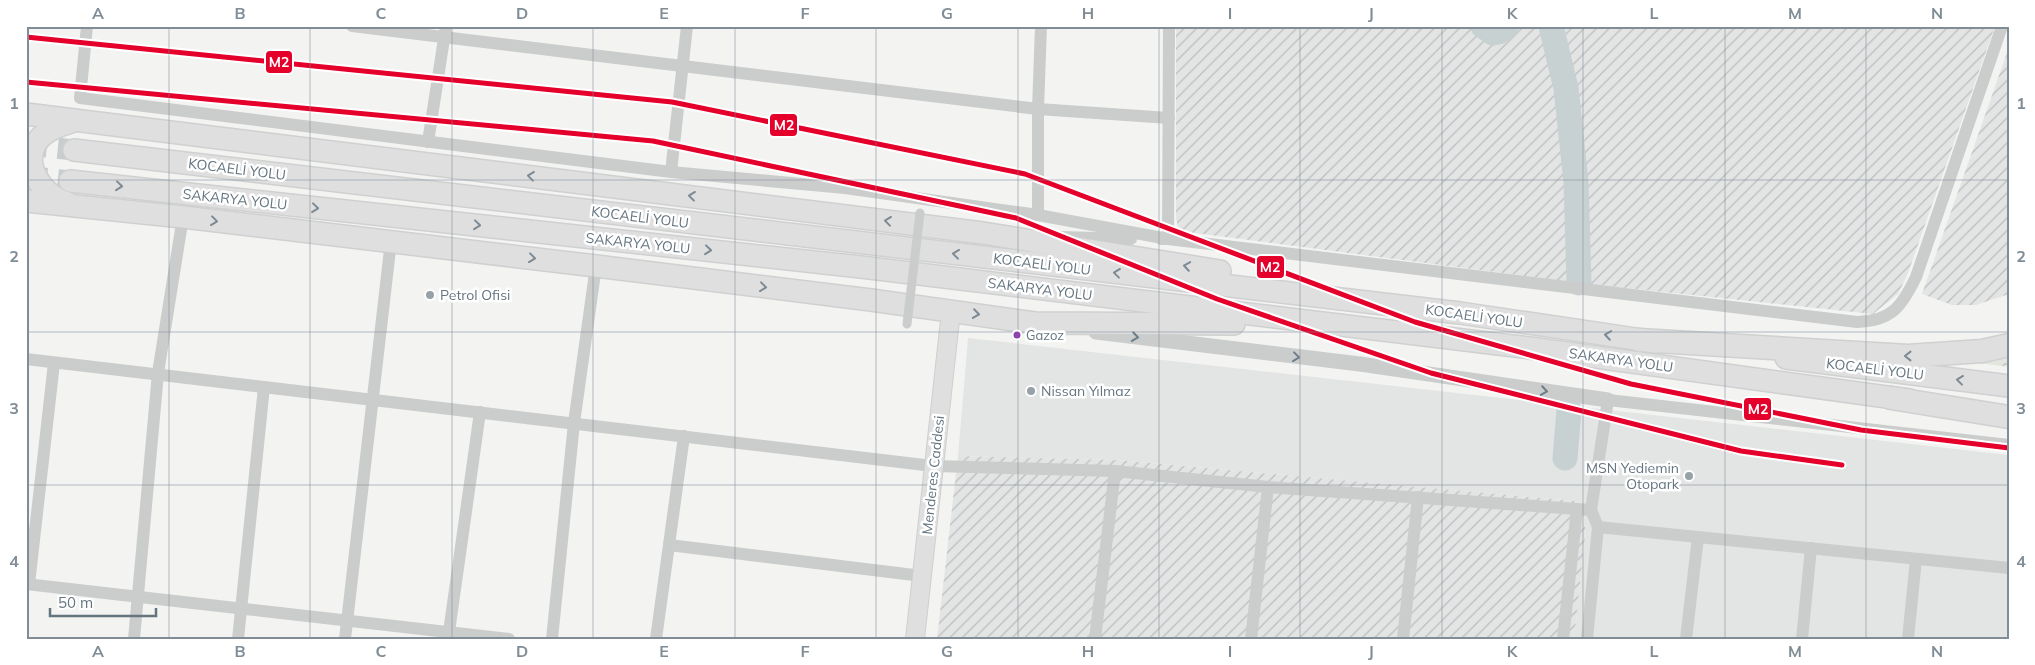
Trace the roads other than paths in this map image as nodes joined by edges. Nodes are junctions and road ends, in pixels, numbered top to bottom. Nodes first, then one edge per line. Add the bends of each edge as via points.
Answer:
1 (87, 26) edge
2 (352, 26) edge
3 (687, 26) edge
4 (1041, 26) edge
5 (1169, 26) edge
6 (2002, 26) edge
7 (446, 32) edge
8 (682, 66) junction
9 (1038, 109) junction
10 (26, 114) edge
11 (1169, 118) junction
12 (76, 120) junction
13 (428, 142) junction
14 (74, 150) tunnel mouth
15 (671, 172) junction
16 (70, 181) tunnel mouth
17 (26, 201) edge
18 (86, 208) junction
19 (920, 213) dead end
20 (1038, 215) junction
21 (183, 217) junction
22 (1003, 236) junction
23 (1168, 239) junction
24 (391, 242) junction
25 (596, 266) junction
26 (951, 311) junction
27 (1460, 313) junction
28 (1035, 323) junction
29 (907, 324) dead end
30 (1331, 324) junction
31 (1639, 340) junction
32 (2009, 345) edge
33 (26, 359) edge
34 (54, 363) junction
35 (158, 373) junction
36 (2009, 386) edge
37 (264, 387) junction
38 (1891, 398) junction
39 (372, 399) junction
40 (1608, 400) junction
41 (2009, 411) edge
42 (480, 412) junction
43 (2009, 417) edge
44 (574, 423) junction
45 (684, 436) junction
46 (2009, 445) edge
47 (933, 466) junction
48 (1115, 471) junction
49 (1268, 487) junction
50 (1418, 498) junction
51 (1577, 509) junction
52 (1591, 510) junction
53 (1598, 527) junction
54 (1698, 537) junction
55 (669, 545) junction
56 (1811, 548) junction
57 (1916, 559) junction
58 (2009, 568) edge
59 (922, 576) junction
60 (28, 584) edge
61 (139, 597) junction
62 (241, 608) junction
63 (347, 620) junction
64 (449, 635) edge
65 (134, 639) edge
66 (238, 639) edge
67 (345, 639) edge
68 (509, 639) edge
69 (552, 639) edge
70 (656, 639) edge
71 (914, 639) edge
72 (1095, 639) edge
73 (1252, 639) edge
74 (1403, 639) edge
75 (1563, 639) edge
76 (1587, 639) edge
77 (1686, 639) edge
78 (1802, 639) edge
79 (1908, 639) edge

1 - 13 street via 80,98
2 - 7 street
3 - 8 street
4 - 9 street
5 - 11 street
6 - 23 street via 1916,277 1901,305 1893,313 1872,322
7 - 8 street
7 - 13 street
8 - 9 street
8 - 15 street
9 - 11 street
9 - 20 street
10 - 12 highway
11 - 23 street
12 - 18 highway via 55,127 38,140 32,160 38,181 53,197
22 -> 12 highway
13 - 15 street
27 -> 14 highway, KOCAELİ YOLU
15 - 20 street via 844,188
16 -> 30 highway, SAKARYA YOLU via 861,267
17 - 18 highway
18 - 21 highway
19 - 29 street, bridge
20 - 23 street
21 -> 24 highway
21 - 35 street
22 - 23 street
27 -> 22 highway
24 -> 25 highway
24 - 39 street
25 -> 26 highway
25 - 44 street
26 -> 28 highway
26 - 47 main road, Menderes Caddesi
31 -> 27 highway, KOCAELİ YOLU
28 - 30 highway
28 -> 40 street via 1360,364
30 - 38 highway, SAKARYA YOLU via 1540,349
32 -> 31 highway via 1982,351 1908,356
36 -> 31 highway, KOCAELİ YOLU
33 - 34 street
34 - 35 street
34 - 60 street
35 - 37 street
35 - 61 street
37 - 39 street
37 - 62 street
38 - 41 highway, SAKARYA YOLU
38 - 43 highway
39 - 42 street
39 - 63 street
40 - 46 street
40 - 52 street
42 - 44 street
42 - 64 street
44 - 45 street
44 - 69 street
45 - 47 street
45 - 55 street
47 - 48 street
47 - 59 main road, Menderes Caddesi
48 - 49 street
48 - 72 street
49 - 50 street
49 - 73 street
50 - 51 street
50 - 74 street
51 - 52 street
51 - 75 street
52 - 53 street
53 - 54 street
53 - 76 street
54 - 56 street
54 - 77 street
55 - 59 street
55 - 70 street
56 - 57 street
56 - 78 street
57 - 58 street
57 - 79 street
59 - 71 main road, Menderes Caddesi
60 - 61 street
61 - 62 street
61 - 65 street
62 - 63 street
62 - 66 street
63 - 64 street
63 - 67 street
64 - 68 street

